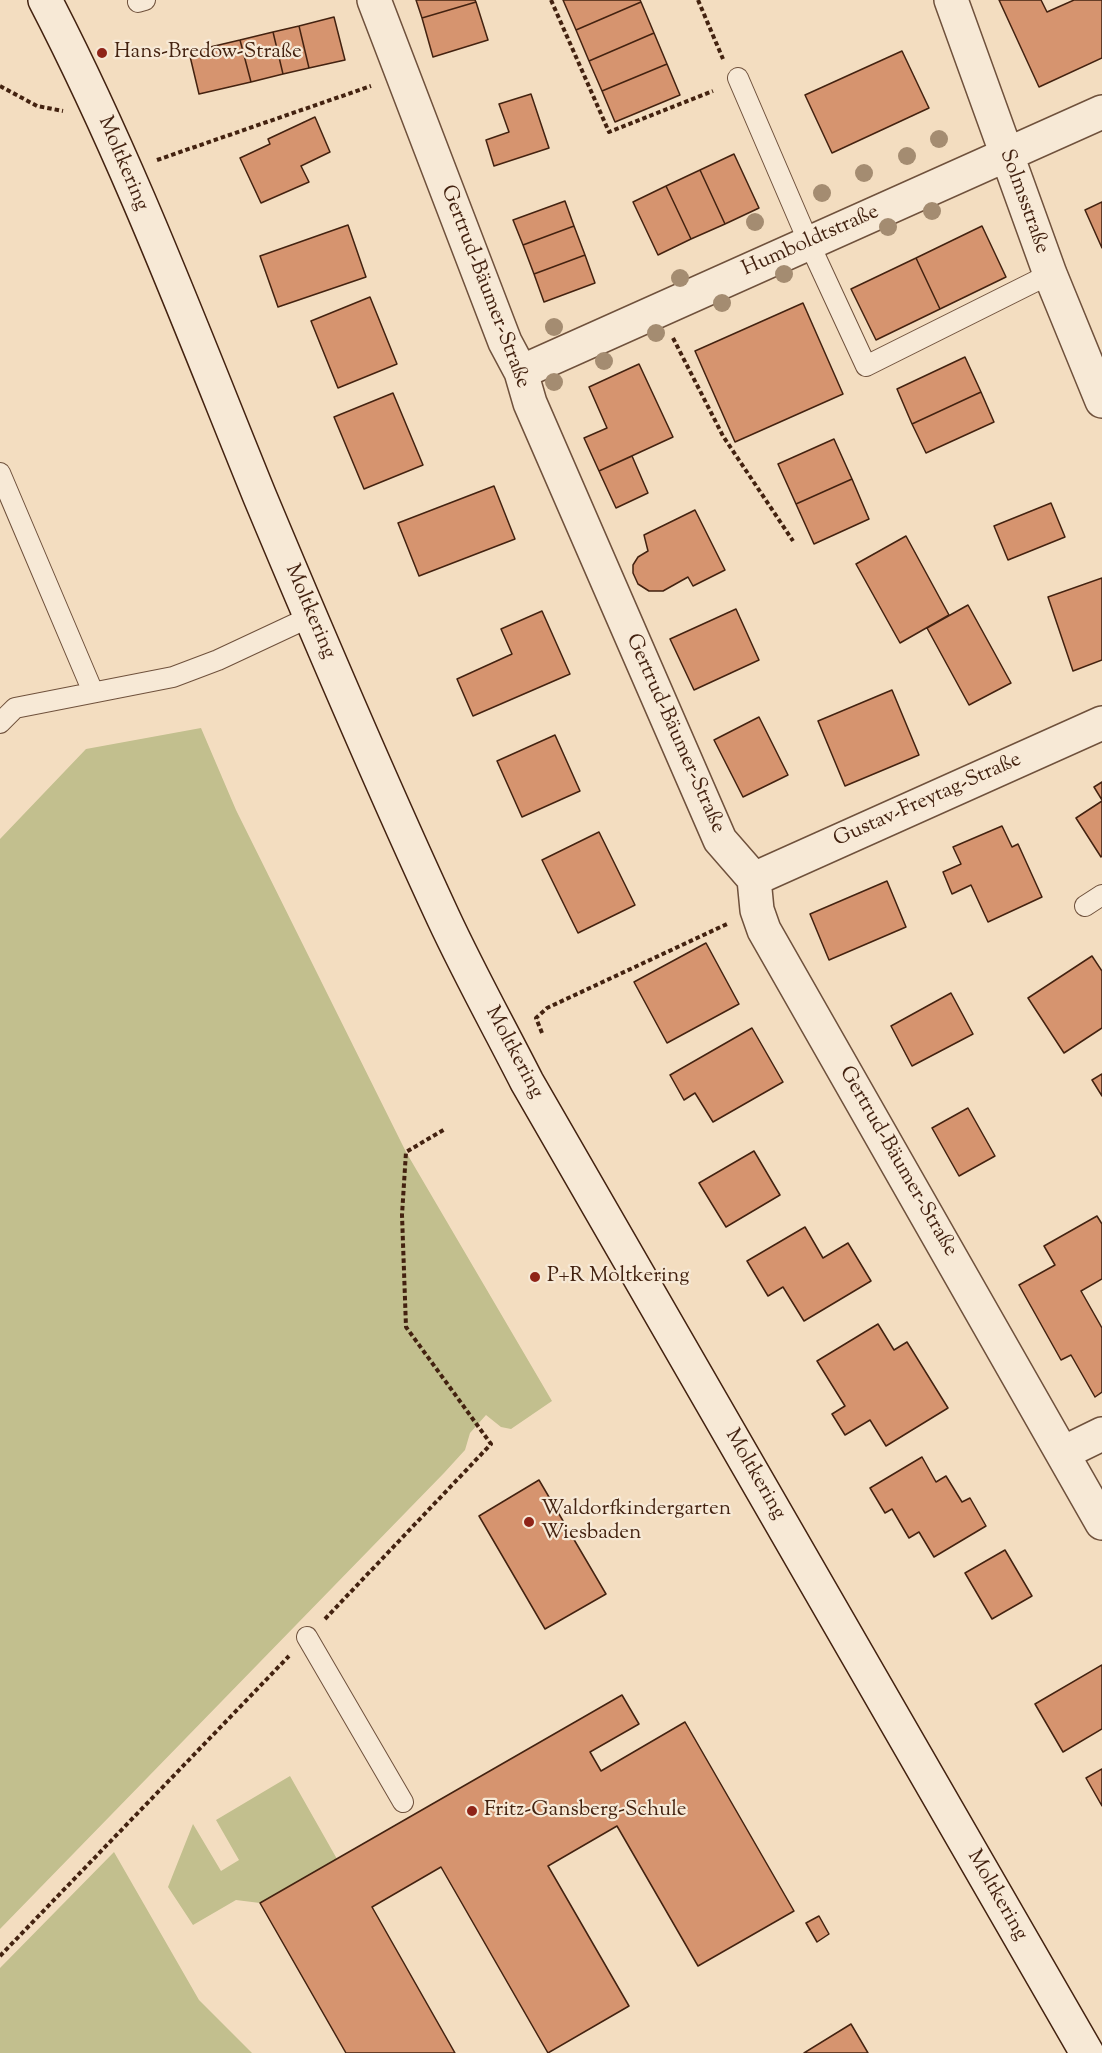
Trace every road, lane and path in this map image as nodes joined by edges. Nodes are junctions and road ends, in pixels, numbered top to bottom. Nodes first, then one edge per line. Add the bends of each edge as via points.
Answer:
1 (45, 0) edge
2 (374, 0) edge
3 (551, 0) edge
4 (698, 0) edge
5 (951, 0) edge
6 (732, 72) joint
7 (402, 75) junction
8 (0, 86) edge
9 (718, 100) dead end
10 (1102, 112) edge
11 (102, 119) junction
12 (1006, 154) junction
13 (126, 173) junction
14 (809, 243) junction
15 (1050, 274) junction
16 (659, 311) junction
17 (521, 372) junction
18 (1102, 401) edge
19 (0, 473) edge
20 (793, 541) dead end
21 (310, 617) junction
22 (93, 692) junction
23 (0, 723) edge
24 (1102, 723) edge
25 (755, 894) junction
26 (1102, 896) edge
27 (1085, 906) dead end
28 (543, 1037) dead end
29 (445, 1129) dead end
30 (1102, 1434) edge
31 (1063, 1453) junction
32 (1102, 1523) edge
33 (307, 1637) junction
34 (403, 1802) dead end
35 (0, 1956) edge
36 (1087, 2053) edge

1 - 11 street, Moltkering
2 - 7 street, Gertrud-Bäumer-Straße
3 - 9 path via 609,132 712,89
4 - 6 path
5 - 12 street, Solmsstraße
6 - 14 lane
7 - 13 path
7 - 17 street, Gertrud-Bäumer-Straße via 505,342
8 - 11 path via 38,106
10 - 12 street, Humboldtstraße
11 - 13 street, Moltkering
12 - 14 street, Humboldtstraße
12 - 15 street, Solmsstraße
13 - 21 street, Moltkering
14 - 15 lane via 866,366
14 - 16 street, Humboldtstraße
15 - 18 street, Solmsstraße
16 - 17 street, Humboldtstraße
16 - 20 path via 723,436
17 - 25 street, Gertrud-Bäumer-Straße via 530,404 720,840
19 - 22 lane
21 - 22 lane via 173,677
21 - 36 street, Moltkering via 444,918 527,1082
22 - 23 lane via 15,708
24 - 25 street, Gustav-Freytag-Straße
25 - 28 path via 547,1008 536,1018
25 - 31 street, Gertrud-Bäumer-Straße via 765,930
26 - 27 lane
29 - 33 path via 406,1152 402,1215 406,1327 491,1444
30 - 31 street
31 - 32 street, Gertrud-Bäumer-Straße
33 - 34 lane
33 - 35 path

